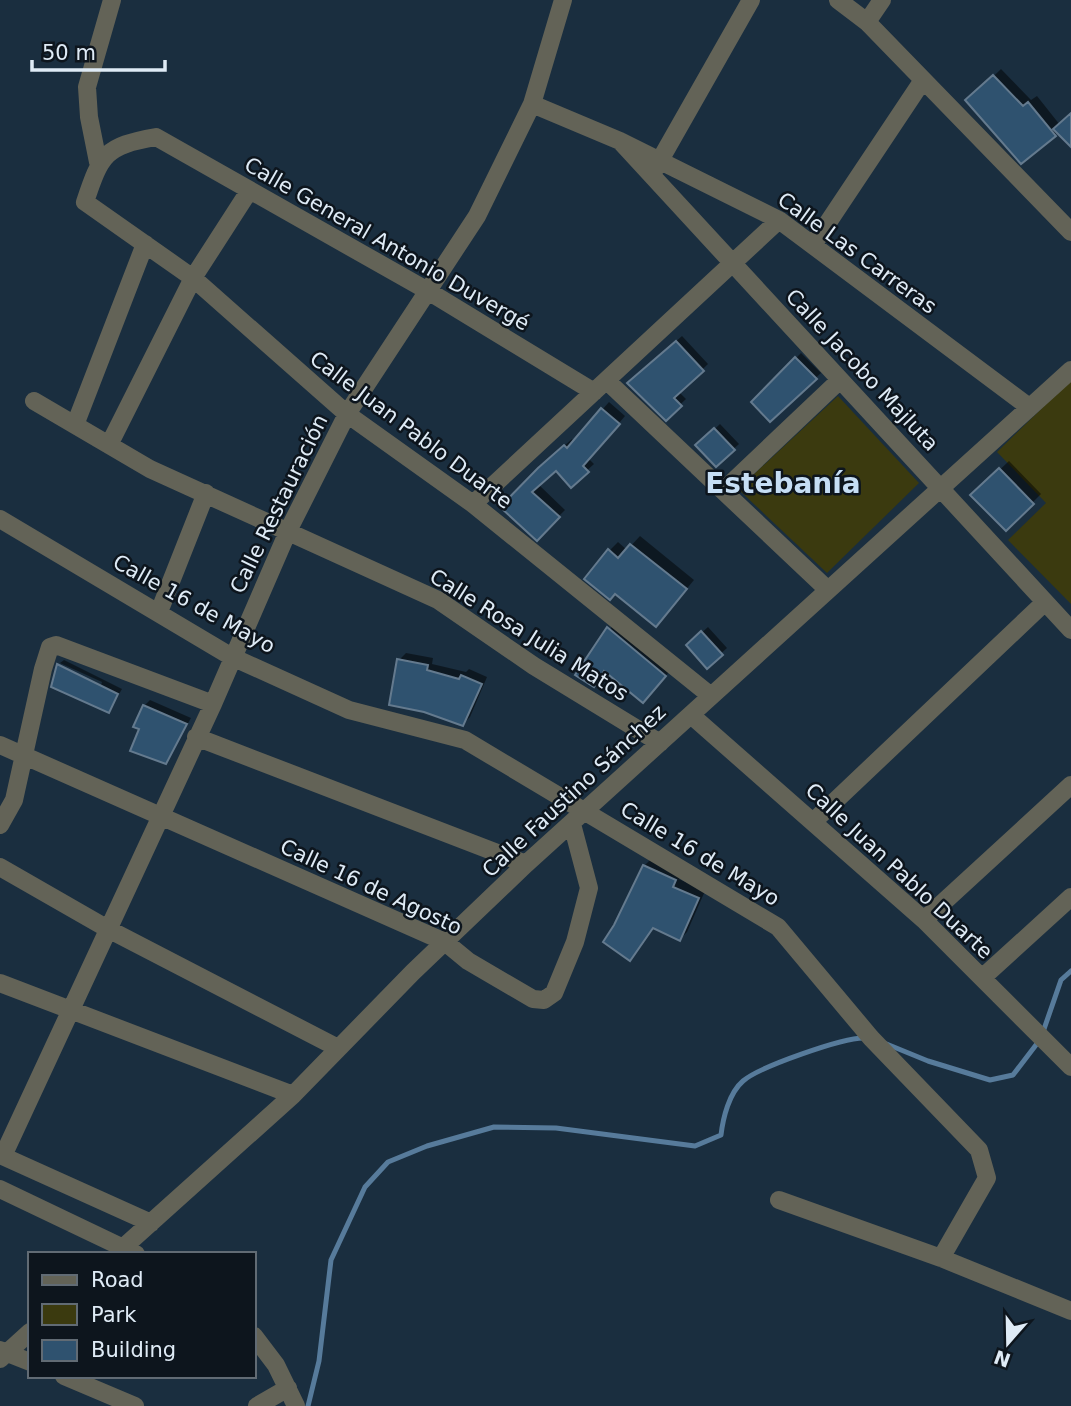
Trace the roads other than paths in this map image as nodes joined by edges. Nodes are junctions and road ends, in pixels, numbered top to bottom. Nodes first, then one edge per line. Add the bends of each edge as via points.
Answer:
1 (112, 0) edge
2 (563, 0) edge
3 (751, 0) edge
4 (838, 0) edge
5 (882, 0) edge
6 (867, 22) junction
7 (923, 80) junction
8 (532, 104) junction
9 (98, 162) junction
10 (656, 168) junction
11 (250, 191) junction
12 (779, 220) junction
13 (1071, 232) edge
14 (145, 244) junction
15 (813, 245) junction
16 (734, 264) junction
17 (193, 278) junction
18 (428, 291) junction
19 (1071, 370) edge
20 (840, 380) junction
21 (600, 387) junction
22 (34, 401) dead end
23 (1029, 407) junction
24 (347, 414) junction
25 (75, 425) junction
26 (109, 445) junction
27 (940, 488) junction
28 (724, 490) junction
29 (206, 493) junction
30 (473, 505) junction
31 (0, 519) edge
32 (289, 529) junction
33 (828, 590) junction
34 (1045, 602) junction
35 (159, 612) junction
36 (1071, 630) edge
37 (232, 657) junction
38 (711, 696) junction
39 (213, 704) junction
40 (691, 715) junction
41 (196, 737) junction
42 (660, 743) junction
43 (0, 745) edge
44 (25, 754) junction
45 (1071, 785) edge
46 (160, 815) junction
47 (578, 818) junction
48 (814, 821) junction
49 (0, 825) edge
50 (526, 864) junction
51 (0, 867) edge
52 (1071, 897) edge
53 (924, 920) junction
54 (108, 929) junction
55 (445, 942) junction
56 (982, 978) junction
57 (0, 983) edge
58 (70, 1011) junction
59 (338, 1048) junction
60 (1071, 1067) edge
61 (293, 1095) junction
62 (1, 1155) edge
63 (0, 1189) edge
64 (779, 1199) dead end
65 (151, 1223) junction
66 (125, 1251) edge
67 (942, 1258) junction
68 (1071, 1311) edge
69 (28, 1334) edge
70 (256, 1339) edge
71 (2, 1354) edge
72 (28, 1361) edge
73 (67, 1378) edge
74 (288, 1388) junction
75 (102, 1400) edge
76 (135, 1406) edge
77 (257, 1406) edge
78 (296, 1406) edge

1 - 9 street via 87,87
2 - 8 street, Calle Restauración
3 - 10 street
4 - 6 street
5 - 6 street
6 - 7 street
7 - 13 street
7 - 15 street
8 - 10 street, Calle Jacobo Majluta via 620,141
8 - 18 street, Calle Restauración via 477,216
9 - 11 street, Calle General Antonio Duvergé via 122,143 156,137
9 - 14 street, Calle Juan Pablo Duarte via 85,202
10 - 12 street, Calle Las Carreras
10 - 16 street, Calle Jacobo Majluta
11 - 17 street
11 - 18 street, Calle General Antonio Duvergé
12 - 15 street, Calle Las Carreras
12 - 16 street
14 - 17 street, Calle Juan Pablo Duarte
14 - 25 street
15 - 23 street, Calle Las Carreras
16 - 20 street, Calle Jacobo Majluta
16 - 21 street
17 - 24 street, Calle Juan Pablo Duarte
17 - 26 street
18 - 21 street, Calle General Antonio Duvergé
18 - 24 street, Calle Restauración
19 - 23 street, Calle Faustino Sánchez
20 - 27 street, Calle Jacobo Majluta
20 - 28 street
21 - 28 street, Calle General Antonio Duvergé
21 - 30 street
22 - 25 street, Calle Rosa Julia Matos
23 - 27 street, Calle Faustino Sánchez
24 - 30 street, Calle Juan Pablo Duarte
24 - 32 street, Calle Restauración
25 - 26 street, Calle Rosa Julia Matos
26 - 29 street, Calle Rosa Julia Matos
27 - 33 street, Calle Faustino Sánchez
27 - 34 street, Calle Jacobo Majluta
28 - 33 street, Calle General Antonio Duvergé
29 - 32 street, Calle Rosa Julia Matos
29 - 35 street
30 - 38 street, Calle Juan Pablo Duarte
31 - 35 street, Calle 16 de Mayo
32 - 37 street, Calle Restauración
32 - 42 street, Calle Rosa Julia Matos via 438,600
33 - 38 street, Calle Faustino Sánchez
34 - 36 street, Calle Jacobo Majluta
34 - 48 street
35 - 37 street, Calle 16 de Mayo
37 - 39 street, Calle Restauración
37 - 47 street, Calle 16 de Mayo via 349,709 465,740
38 - 40 street, Calle Faustino Sánchez
39 - 41 street, Calle Restauración
39 - 44 street via 55,645 47,651
40 - 42 street, Calle Faustino Sánchez
40 - 48 street, Calle Juan Pablo Duarte
41 - 46 street, Calle Restauración
41 - 50 street
42 - 47 street, Calle Faustino Sánchez
43 - 44 street, Calle 16 de Agosto
44 - 46 street, Calle 16 de Agosto
44 - 49 street via 14,800
45 - 53 street
46 - 54 street, Calle Restauración
46 - 55 street, Calle 16 de Agosto
47 - 50 street, Calle Faustino Sánchez
47 - 55 street, Calle 16 de Agosto via 589,888 575,942 554,993 544,1000 533,999
47 - 67 street, Calle 16 de Mayo via 778,927 871,1038 979,1150 987,1178
48 - 53 street, Calle Juan Pablo Duarte
50 - 55 street, Calle Faustino Sánchez
51 - 54 street
52 - 56 street
53 - 56 street, Calle Juan Pablo Duarte
54 - 58 street, Calle Restauración
54 - 59 street
55 - 59 street, Calle Faustino Sánchez
56 - 60 street, Calle Juan Pablo Duarte
57 - 58 street
58 - 61 street
58 - 62 street, Calle Restauración
59 - 61 street, Calle Faustino Sánchez
61 - 65 street, Calle Faustino Sánchez
62 - 65 street
63 - 66 street
64 - 67 street
65 - 66 street, Calle Faustino Sánchez
67 - 68 street
69 - 71 street
70 - 74 street
71 - 72 street
73 - 75 street
74 - 77 street
74 - 78 street
75 - 76 street

